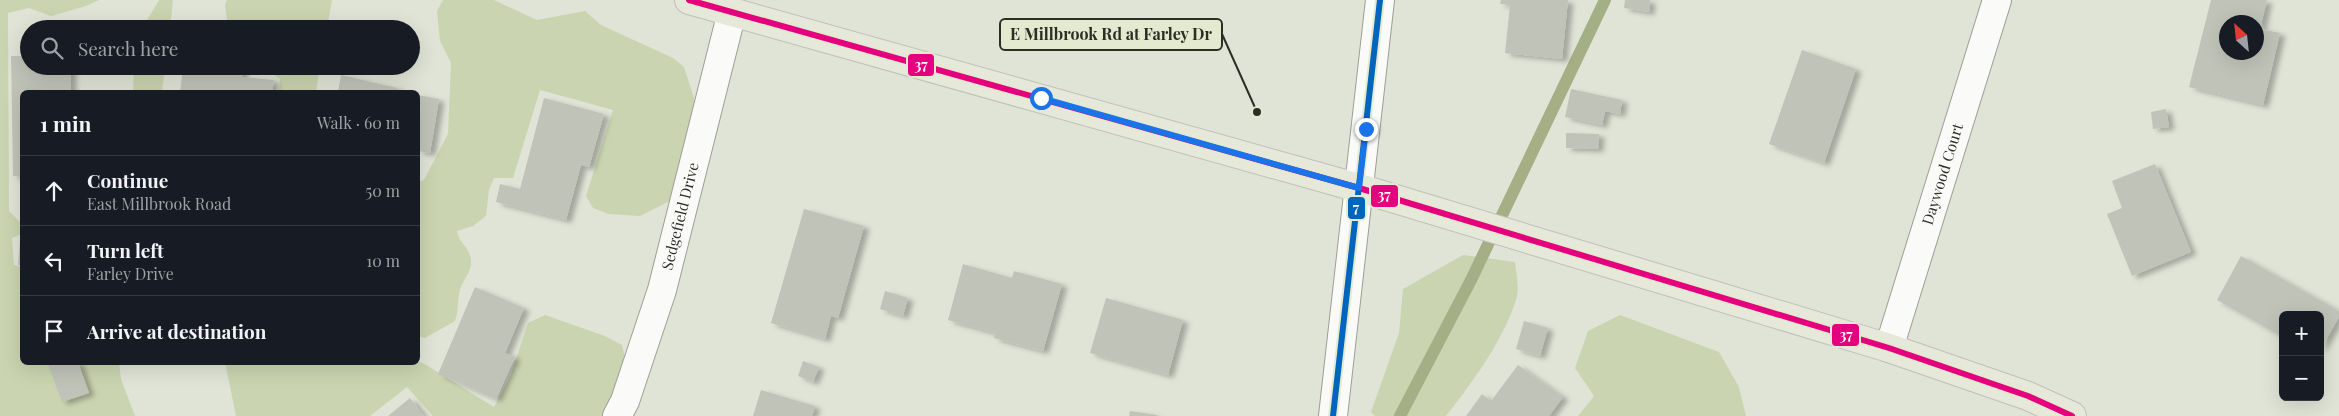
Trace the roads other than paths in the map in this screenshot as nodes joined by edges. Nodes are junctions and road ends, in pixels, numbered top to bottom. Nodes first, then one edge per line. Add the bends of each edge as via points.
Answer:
1 (690, 0) edge
2 (1380, 0) edge
3 (1997, 0) edge
4 (732, 12) junction
5 (1359, 188) junction
6 (1889, 348) junction
7 (617, 416) edge
8 (1333, 416) edge
9 (2072, 416) edge

1 - 4 main road
2 - 5 street
3 - 6 street, Daywood Court
4 - 5 main road
4 - 7 street, Sedgefield Drive via 662,290
5 - 6 main road
5 - 8 street
6 - 9 main road via 2028,396

